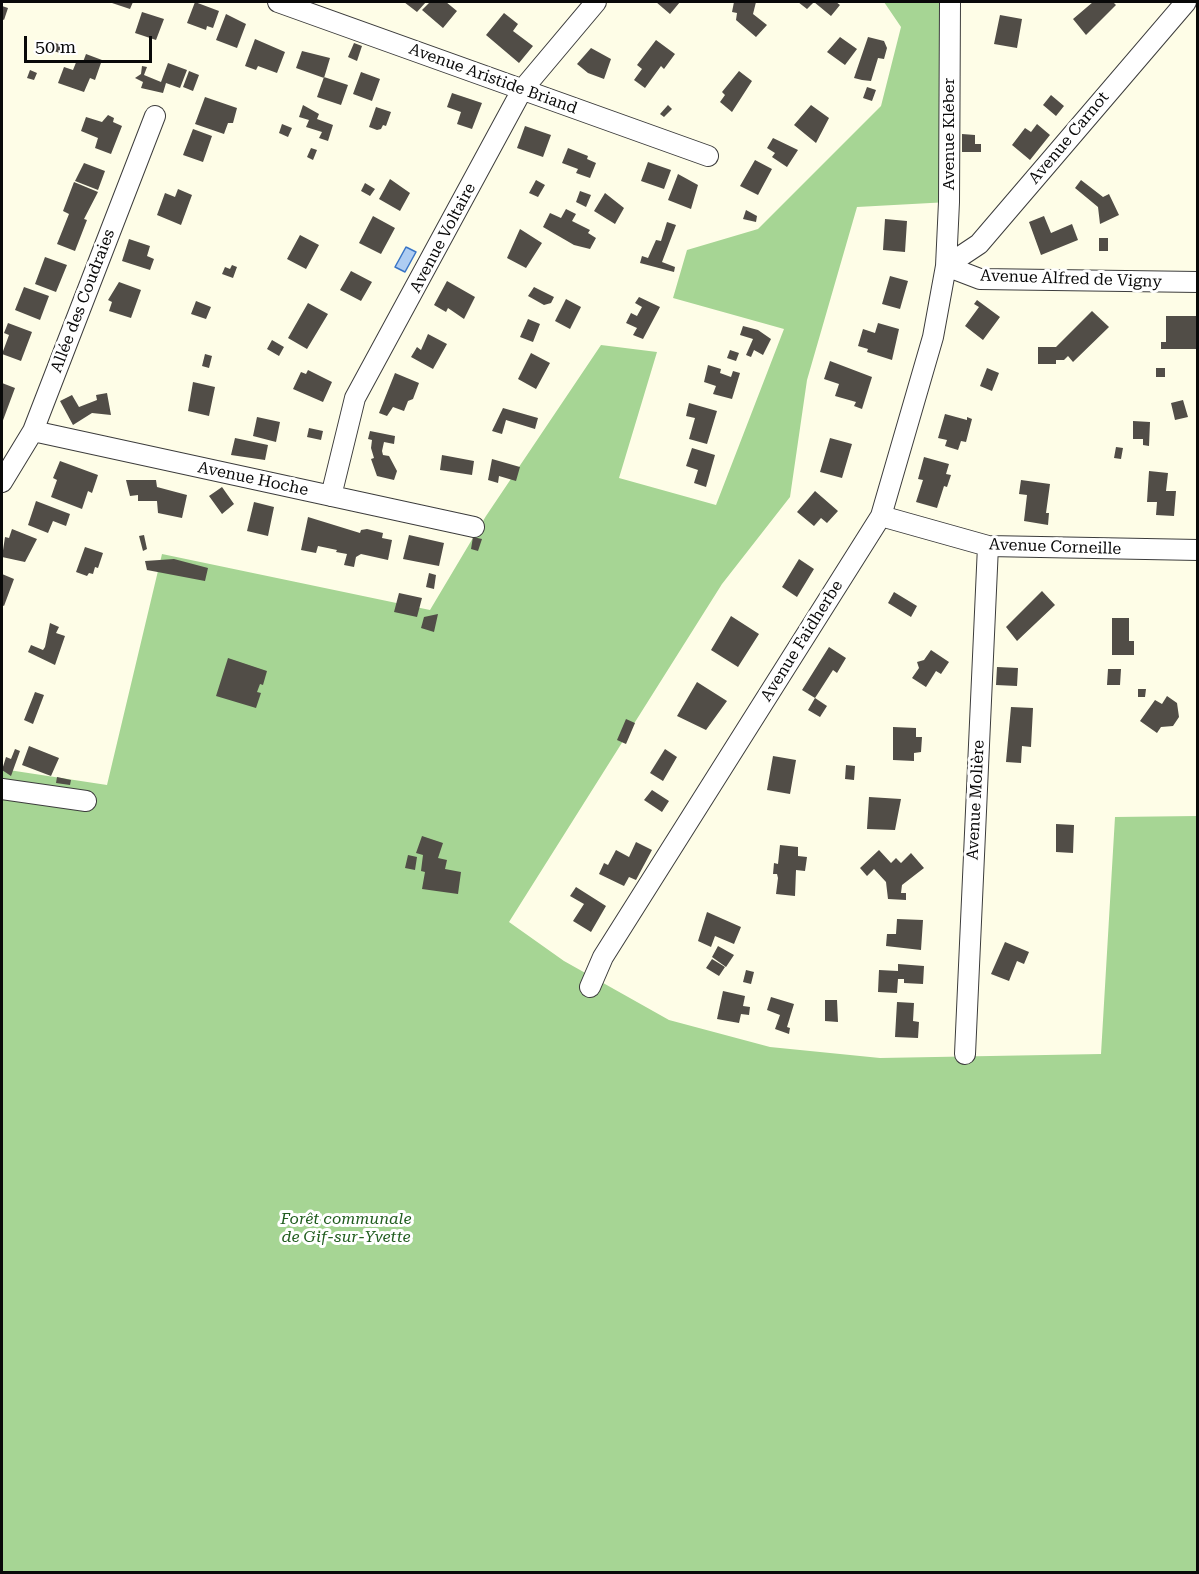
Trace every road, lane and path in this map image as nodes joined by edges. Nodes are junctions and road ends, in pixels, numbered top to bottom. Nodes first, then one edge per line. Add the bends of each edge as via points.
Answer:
1 (278, 2) edge
2 (596, 2) edge
3 (950, 2) edge
4 (1186, 2) edge
5 (522, 90) junction
6 (155, 116) dead end
7 (708, 156) dead end
8 (946, 266) junction
9 (1197, 282) edge
10 (33, 431) junction
11 (2, 482) edge
12 (331, 496) junction
13 (881, 516) junction
14 (474, 527) dead end
15 (988, 546) junction
16 (1197, 550) edge
17 (2, 789) edge
18 (86, 801) dead end
19 (590, 987) dead end
20 (965, 1054) dead end

1 - 5 street, Avenue Aristide Briand
2 - 5 street, Avenue Voltaire
3 - 8 street, Avenue Kléber
4 - 8 street, Avenue Carnot via 980,244
5 - 7 street, Avenue Aristide Briand
5 - 12 street, Avenue Voltaire via 355,399
6 - 10 street, Allée des Coudraies
8 - 9 street, Avenue Alfred de Vigny via 980,279
8 - 13 street, Avenue Faidherbe via 933,337
10 - 11 street, Allée des Coudraies
10 - 12 street, Avenue Hoche
12 - 14 street, Avenue Hoche
13 - 15 street, Avenue Corneille
13 - 19 street, Avenue Faidherbe via 603,957
15 - 16 street, Avenue Corneille
15 - 20 street, Avenue Molière
17 - 18 street

